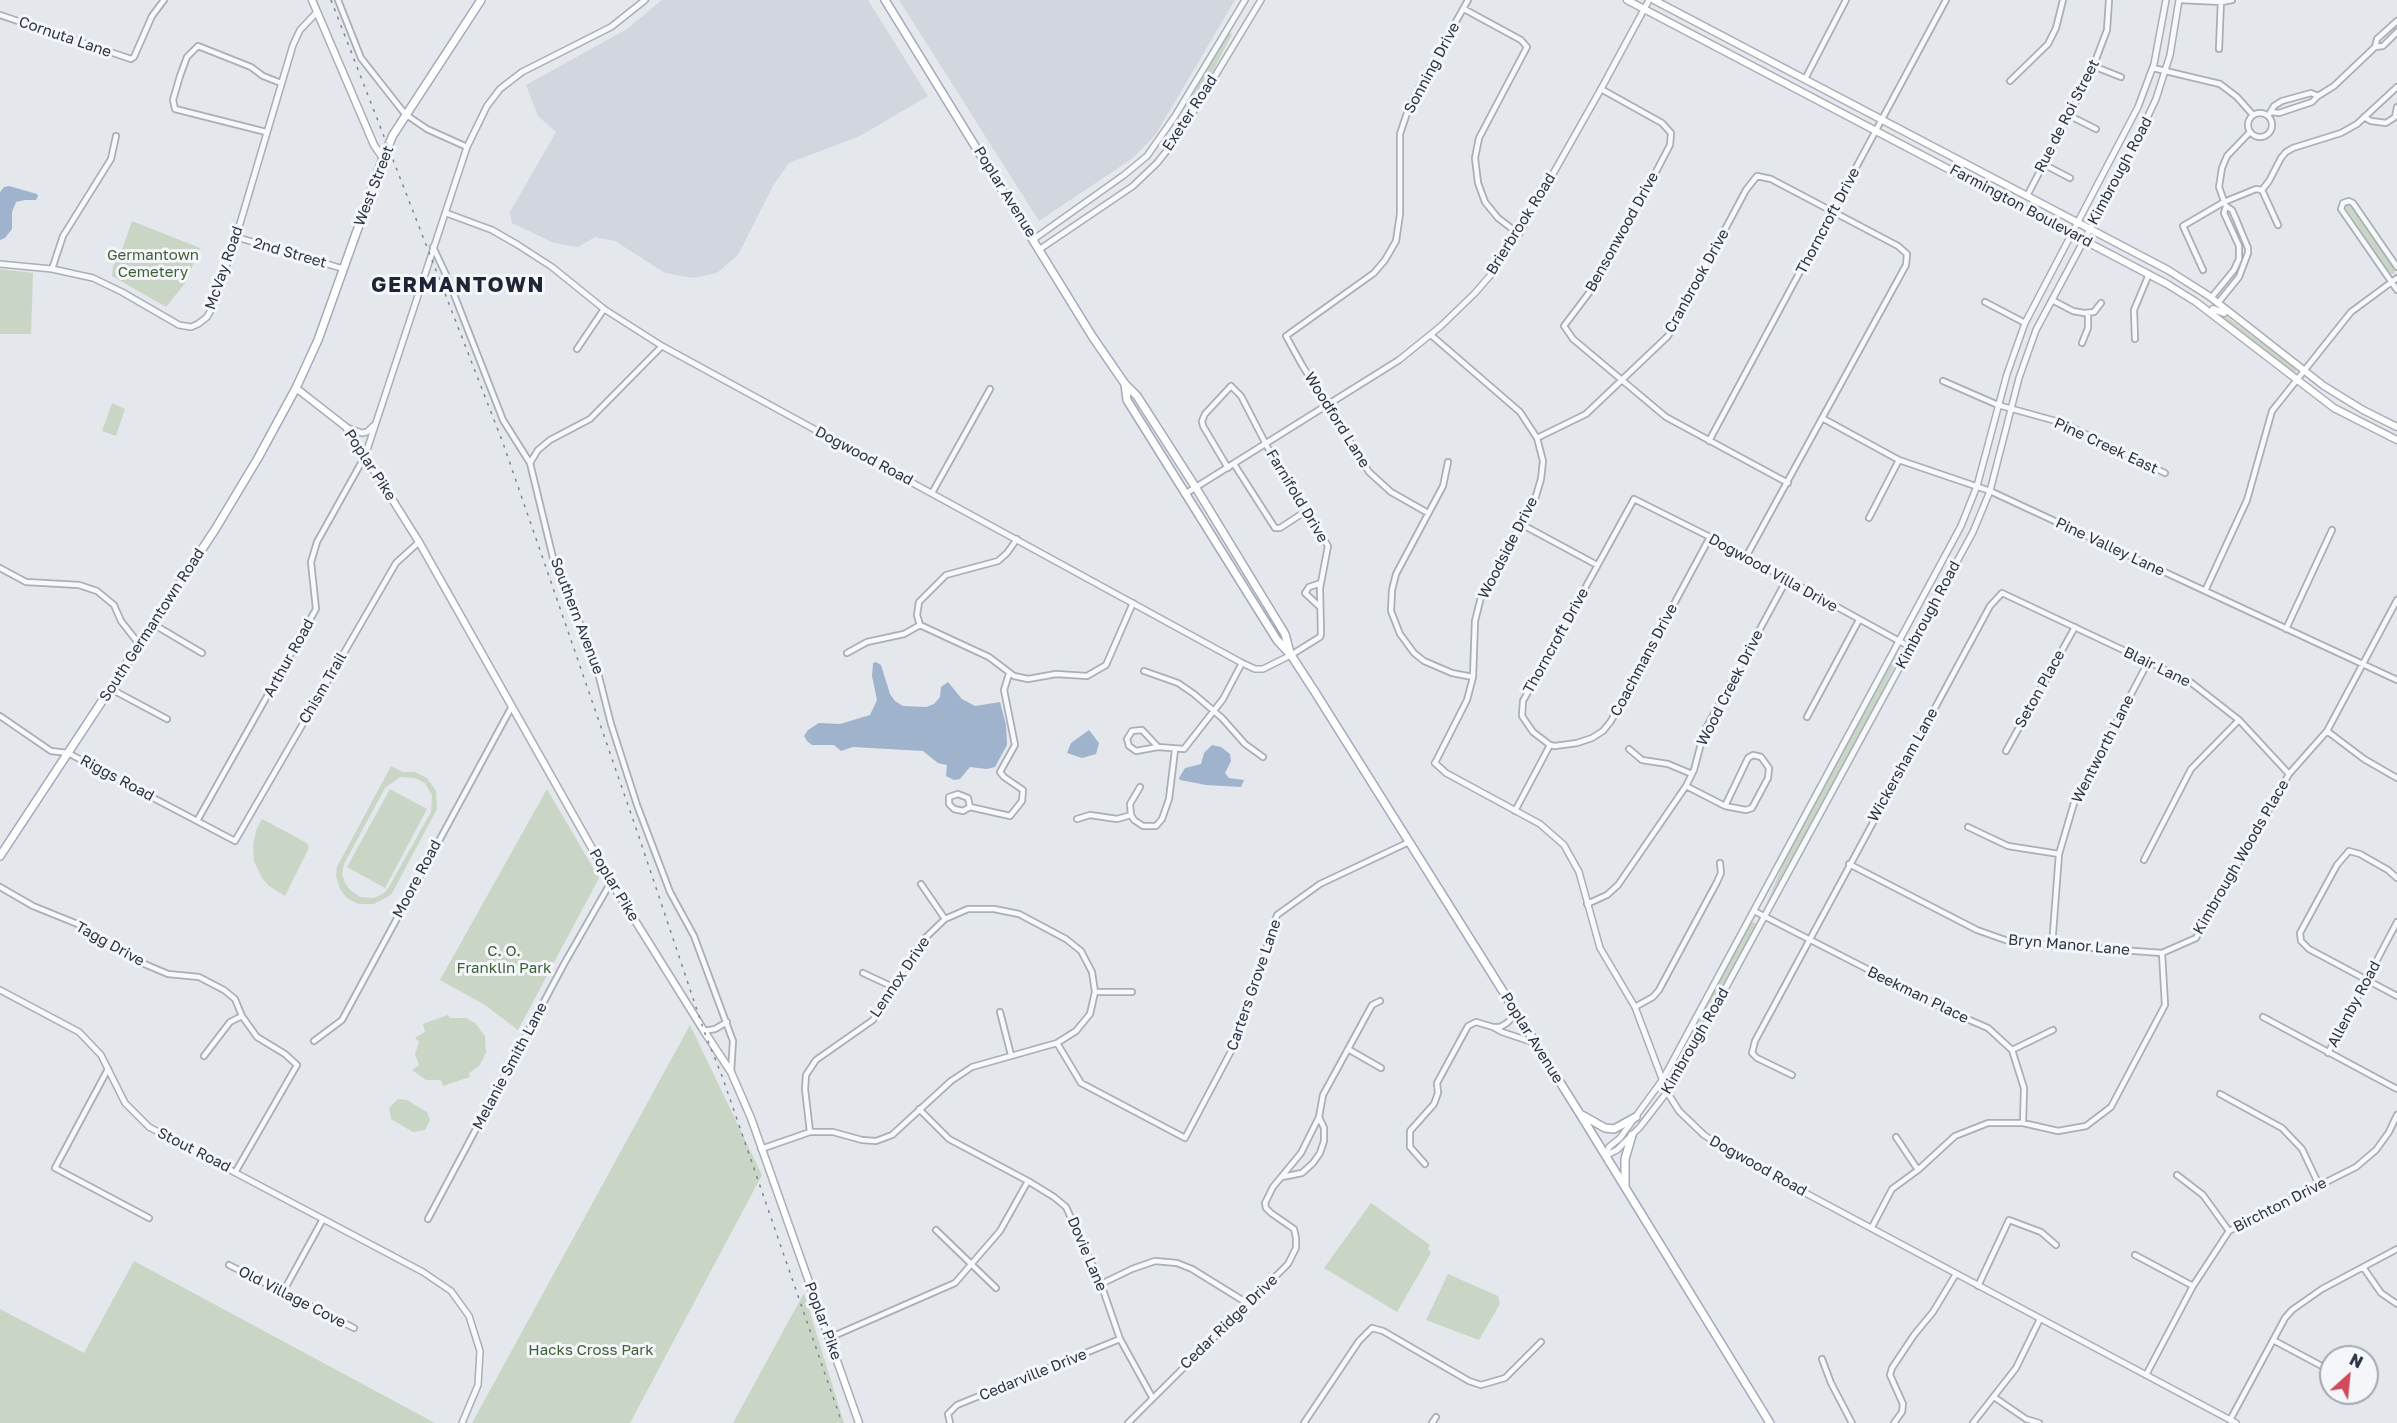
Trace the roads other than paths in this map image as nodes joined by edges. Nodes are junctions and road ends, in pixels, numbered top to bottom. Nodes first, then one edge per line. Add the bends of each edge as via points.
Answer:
1 (164, 0) edge
2 (312, 0) edge
3 (338, 0) edge
4 (482, 0) edge
5 (645, 0) edge
6 (885, 0) edge
7 (1245, 0) edge
8 (1261, 0) edge
9 (1468, 0) edge
10 (1628, 0) edge
11 (1648, 0) edge
12 (1653, 0) edge
13 (1846, 0) edge
14 (1946, 0) edge
15 (2063, 0) edge
16 (2109, 0) edge
17 (2166, 0) edge
18 (2180, 0) edge
19 (2232, 0) edge
20 (2222, 1) edge
21 (1464, 9) junction
22 (1644, 9) junction
23 (317, 12) junction
24 (0, 15) edge
25 (2397, 21) edge
26 (2397, 32) edge
27 (2375, 47) junction
28 (2219, 49) dead end
29 (2093, 66) junction
30 (2153, 68) junction
31 (2166, 71) junction
32 (2121, 77) dead end
33 (1805, 79) junction
34 (2010, 81) dead end
35 (281, 83) junction
36 (2397, 87) edge
37 (1601, 89) junction
38 (1799, 90) junction
39 (2318, 96) junction
40 (2286, 100) junction
41 (2397, 107) edge
42 (2289, 108) junction
43 (405, 114) junction
44 (2270, 114) junction
45 (2253, 115) junction
46 (2070, 116) junction
47 (2364, 117) junction
48 (1882, 120) junction
49 (2096, 129) dead end
50 (1876, 130) junction
51 (266, 132) junction
52 (2250, 132) junction
53 (116, 136) dead end
54 (467, 147) junction
55 (383, 158) junction
56 (2043, 164) junction
57 (2070, 178) dead end
58 (2262, 190) junction
59 (2027, 196) junction
60 (2225, 204) junction
61 (1833, 212) junction
62 (446, 213) junction
63 (2078, 223) junction
64 (2278, 225) dead end
65 (2089, 228) junction
66 (1519, 234) junction
67 (2072, 234) junction
68 (236, 237) junction
69 (1034, 239) junction
70 (2084, 240) junction
71 (433, 247) junction
72 (1040, 249) junction
73 (0, 264) edge
74 (2397, 267) edge
75 (52, 269) junction
76 (344, 269) junction
77 (2203, 270) dead end
78 (2149, 274) junction
79 (2397, 278) edge
80 (2392, 282) junction
81 (2397, 290) edge
82 (2211, 298) junction
83 (2052, 300) junction
84 (1985, 302) dead end
85 (2101, 303) dead end
86 (2213, 308) junction
87 (604, 309) junction
88 (2088, 313) junction
89 (2025, 323) junction
90 (1431, 335) junction
91 (1286, 336) joint
92 (2135, 339) dead end
93 (2082, 343) dead end
94 (662, 346) junction
95 (577, 349) dead end
96 (2304, 371) junction
97 (1623, 380) junction
98 (2296, 380) junction
99 (1943, 381) dead end
100 (1125, 384) junction
101 (296, 388) junction
102 (990, 388) dead end
103 (1998, 405) junction
104 (1327, 406) junction
105 (2012, 409) junction
106 (1822, 418) junction
107 (376, 422) junction
108 (346, 427) junction
109 (2397, 427) edge
110 (1537, 438) junction
111 (2397, 440) edge
112 (1709, 441) junction
113 (1266, 444) junction
114 (365, 456) junction
115 (1899, 460) junction
116 (1448, 462) dead end
117 (530, 463) junction
118 (1234, 464) junction
119 (1228, 468) junction
120 (2165, 473) dead end
121 (1788, 483) junction
122 (1977, 486) junction
123 (1196, 488) junction
124 (1990, 491) junction
125 (932, 493) junction
126 (1185, 494) junction
127 (1634, 499) joint
128 (1306, 511) junction
129 (1428, 513) junction
130 (1869, 518) dead end
131 (1521, 524) junction
132 (2332, 530) dead end
133 (1710, 537) junction
134 (1017, 539) junction
135 (419, 542) junction
136 (1746, 557) junction
137 (1597, 565) junction
138 (0, 568) edge
139 (1786, 581) junction
140 (1321, 583) junction
141 (2205, 591) junction
142 (2002, 593) joint
143 (2397, 600) edge
144 (1133, 603) junction
145 (1320, 607) junction
146 (1859, 620) junction
147 (153, 624) junction
148 (920, 625) junction
149 (2075, 627) junction
150 (2286, 629) junction
151 (1899, 641) junction
152 (139, 644) junction
153 (1911, 647) junction
154 (202, 653) dead end
155 (847, 653) dead end
156 (1291, 655) junction
157 (2148, 662) junction
158 (1242, 663) junction
159 (2364, 665) junction
160 (1144, 671) dead end
161 (1009, 674) junction
162 (1473, 678) junction
163 (2397, 680) edge
164 (111, 689) junction
165 (511, 708) junction
166 (1213, 711) junction
167 (0, 716) edge
168 (1807, 717) dead end
169 (167, 719) dead end
170 (2239, 720) junction
171 (2327, 731) junction
172 (1550, 745) junction
173 (1158, 747) junction
174 (1629, 748) dead end
175 (1175, 750) junction
176 (2006, 751) dead end
177 (68, 753) junction
178 (1263, 758) dead end
179 (1435, 763) joint
180 (1692, 774) junction
181 (2289, 774) junction
182 (2397, 778) edge
183 (1686, 786) junction
184 (1140, 787) dead end
185 (1725, 806) junction
186 (970, 807) junction
187 (1515, 811) junction
188 (1131, 815) junction
189 (1077, 819) dead end
190 (197, 821) junction
191 (1968, 827) dead end
192 (235, 841) joint
193 (1409, 842) junction
194 (2060, 854) junction
195 (0, 856) edge
196 (2144, 860) dead end
197 (1720, 863) dead end
198 (1849, 864) junction
199 (2397, 878) edge
200 (611, 882) junction
201 (921, 884) dead end
202 (0, 887) edge
203 (1587, 904) junction
204 (1754, 911) junction
205 (1764, 917) junction
206 (945, 919) junction
207 (2397, 922) edge
208 (1809, 941) junction
209 (2052, 946) junction
210 (2162, 953) junction
211 (864, 973) dead end
212 (2367, 980) junction
213 (893, 987) junction
214 (0, 990) edge
215 (1095, 992) junction
216 (1132, 992) dead end
217 (2397, 996) edge
218 (1380, 1001) dead end
219 (1635, 1007) junction
220 (1000, 1012) dead end
221 (1516, 1012) junction
222 (242, 1016) junction
223 (2263, 1017) dead end
224 (727, 1022) junction
225 (1493, 1027) junction
226 (2053, 1030) dead end
227 (704, 1031) junction
228 (314, 1041) dead end
229 (1057, 1043) junction
230 (1535, 1043) junction
231 (1348, 1049) junction
232 (2012, 1050) junction
233 (2328, 1053) junction
234 (1011, 1055) junction
235 (204, 1056) dead end
236 (108, 1068) junction
237 (1381, 1068) dead end
238 (731, 1072) junction
239 (1792, 1075) dead end
240 (1663, 1078) junction
241 (2397, 1089) edge
242 (1667, 1092) junction
243 (2220, 1094) dead end
244 (920, 1109) junction
245 (1580, 1114) junction
246 (2397, 1115) edge
247 (1319, 1117) junction
248 (1636, 1118) junction
249 (2023, 1123) junction
250 (810, 1132) junction
251 (1632, 1135) junction
252 (1896, 1137) dead end
253 (761, 1149) junction
254 (1605, 1156) junction
255 (1425, 1164) dead end
256 (1918, 1170) junction
257 (236, 1171) junction
258 (2177, 1175) dead end
259 (1282, 1177) junction
260 (1028, 1181) junction
261 (2319, 1185) junction
262 (1625, 1188) junction
263 (149, 1218) dead end
264 (323, 1218) junction
265 (428, 1219) dead end
266 (1872, 1227) junction
267 (936, 1230) dead end
268 (2229, 1231) junction
269 (2056, 1245) dead end
270 (2397, 1249) edge
271 (2135, 1254) dead end
272 (972, 1264) junction
273 (229, 1265) dead end
274 (2363, 1267) junction
275 (1956, 1274) junction
276 (1101, 1284) junction
277 (1978, 1286) junction
278 (2193, 1287) junction
279 (996, 1288) dead end
280 (283, 1292) junction
281 (1247, 1303) junction
282 (2397, 1304) edge
283 (2040, 1319) junction
284 (354, 1328) dead end
285 (829, 1338) junction
286 (1120, 1339) junction
287 (2273, 1340) junction
288 (1540, 1342) dead end
289 (1822, 1359) dead end
290 (2319, 1365) edge
291 (2146, 1375) junction
292 (1152, 1397) junction
293 (1994, 1397) junction
294 (1436, 1417) dead end
295 (2233, 1421) edge
296 (462, 1423) edge
297 (860, 1423) edge
298 (950, 1423) edge
299 (1128, 1423) edge
300 (1304, 1423) edge
301 (1432, 1423) edge
302 (1770, 1423) edge
303 (1852, 1423) edge
304 (1894, 1423) edge
305 (1973, 1423) edge
306 (2038, 1423) edge

1 - 24 street, Cornuta Lane via 131,59
2 - 23 main road
3 - 43 street via 361,58
4 - 43 main road, West Street
5 - 54 street via 611,27 507,83 487,106
6 - 69 main road, Poplar Avenue
7 - 69 street, Exeter Road via 1172,122 1147,156
8 - 72 street, Exeter Road via 1180,134 1157,163 1125,192
9 - 21 street, Sonning Drive
10 - 22 main road, Farmington Boulevard
11 - 22 street, Brierbrook Road
12 - 33 main road, Farmington Boulevard
13 - 33 street
14 - 48 street, Thorncroft Drive
15 - 34 street via 2048,44
16 - 29 street, Rue de Roi Street via 2107,30
17 - 30 street, Kimbrough Road
18 - 20 street
18 - 31 street, Kimbrough Road
19 - 20 street
20 - 28 street
21 - 66 street via 1527,47 1479,138 1475,158 1485,202 1497,218
21 - 91 street, Sonning Drive via 1410,104 1400,134 1396,241 1374,273
22 - 37 street, Brierbrook Road
22 - 38 main road, Farmington Boulevard
23 - 35 street, McVay Road via 300,30
23 - 55 main road
25 - 27 street via 2377,39
26 - 27 street via 2383,46
27 - 39 street via 2342,80
29 - 32 street
29 - 46 street, Rue de Roi Street
30 - 31 street
30 - 63 street, Kimbrough Road via 2138,107
31 - 45 street via 2220,84
31 - 65 street, Kimbrough Road via 2149,116
33 - 38 street
33 - 48 main road, Farmington Boulevard
35 - 51 street, McVay Road
35 - 51 street via 198,46 187,57 173,103 175,109
36 - 47 street
37 - 66 street, Brierbrook Road
37 - 97 street, Bensonwood Drive via 1662,123 1671,133 1670,145 1601,277 1564,326 1573,339
38 - 50 main road, Farmington Boulevard
39 - 40 street via 2311,93
39 - 42 street via 2312,102
40 - 42 street
40 - 44 street via 2274,106
41 - 47 street via 2395,117 2386,123
42 - 44 street
43 - 54 street
43 - 55 main road, West Street
44 - 45 street
44 - 52 street via 2272,124 2267,135 2260,137
45 - 52 street via 2248,124
46 - 49 street
46 - 56 street, Rue de Roi Street
47 - 58 street via 2342,133 2286,152
48 - 50 street, Thorncroft Drive
48 - 59 main road, Farmington Boulevard
50 - 61 street, Thorncroft Drive
50 - 67 main road, Farmington Boulevard
51 - 68 street, McVay Road
52 - 60 street via 2227,156 2222,168 2219,187
53 - 75 street via 111,159 63,236
54 - 62 street
55 - 76 main road, West Street
56 - 57 street
56 - 59 street, Rue de Roi Street
58 - 60 street via 2256,189
58 - 64 street
59 - 63 main road, Farmington Boulevard
60 - 77 street via 2183,226
60 - 82 street via 2224,213 2239,246 2239,260
60 - 86 street via 2232,210 2248,254 2239,277
61 - 97 street, Cranbrook Drive via 1771,179 1757,176 1668,336
61 - 106 street via 1907,254 1905,265
61 - 112 street, Thorncroft Drive
62 - 71 street
62 - 87 street, Dogwood Road via 518,244
63 - 65 main road, Farmington Boulevard
63 - 67 street, Kimbrough Road
65 - 70 street, Kimbrough Road
65 - 82 main road, Farmington Boulevard
66 - 90 street, Brierbrook Road via 1479,289
67 - 70 main road, Farmington Boulevard
67 - 89 street, Kimbrough Road
68 - 75 street, McVay Road via 212,308 207,317 190,327 179,325 93,278
68 - 76 street, 2nd Street
69 - 72 main road, Poplar Avenue
70 - 78 main road, Farmington Boulevard
70 - 83 street, Kimbrough Road
71 - 107 street
71 - 117 street, Southern Avenue via 503,420
72 - 100 main road, Poplar Avenue
73 - 75 street, McVay Road
74 - 80 street via 2353,203 2343,203 2341,209
76 - 101 main road, West Street
78 - 86 main road, Farmington Boulevard
78 - 92 street via 2134,310
79 - 80 street
80 - 81 street
80 - 96 street via 2351,312
82 - 86 main road, Farmington Boulevard
83 - 88 street via 2073,311
83 - 105 street, Kimbrough Road via 2036,330
84 - 89 street
85 - 88 street
86 - 96 main road, Farmington Boulevard via 2259,336
86 - 98 main road, Farmington Boulevard
87 - 94 street, Dogwood Road
87 - 95 street
88 - 93 street
89 - 103 street, Kimbrough Road
90 - 104 street, Brierbrook Road via 1394,364
90 - 110 street, Woodside Drive via 1520,412
91 - 104 street, Woodford Lane
94 - 117 street via 590,419 550,440
94 - 125 street, Dogwood Road
96 - 98 street
96 - 109 main road, Farmington Boulevard
97 - 110 street, Cranbrook Drive via 1586,414
97 - 112 street via 1666,417
98 - 111 main road, Farmington Boulevard via 2340,411
98 - 141 street via 2272,411 2247,500
99 - 103 street, Pine Creek East
100 - 123 main road, Poplar Avenue via 1137,396
100 - 126 main road, Poplar Avenue via 1127,400
101 - 108 main road, Poplar Pike
101 - 147 main road, South Germantown Road via 237,494
102 - 125 street
103 - 105 street, Pine Creek East
103 - 122 street, Kimbrough Road
104 - 113 street, Brierbrook Road
104 - 129 street, Woodford Lane via 1376,479 1398,497
105 - 120 street, Pine Creek East via 2063,423
105 - 124 street, Kimbrough Road
106 - 115 street, Pine Valley Lane
106 - 121 street
107 - 108 street via 362,433
107 - 114 street
108 - 114 main road, Poplar Pike
110 - 131 street, Woodside Drive via 1543,461 1541,479
112 - 121 street
113 - 118 street, Brierbrook Road
113 - 119 street, Farnifold Drive via 1241,396 1231,386 1202,420
113 - 128 street, Farnifold Drive
114 - 135 main road, Poplar Pike
114 - 190 street, Arthur Road via 317,542 311,562 316,609
115 - 122 street, Pine Valley Lane
115 - 130 street
116 - 129 street via 1443,486
117 - 224 street, Southern Avenue via 554,562 594,657 637,805
118 - 119 street, Brierbrook Road
118 - 128 street via 1275,528
119 - 123 street, Brierbrook Road
121 - 136 street
122 - 124 street, Pine Valley Lane
122 - 151 street, Kimbrough Road via 1961,526
123 - 126 street, Brierbrook Road
123 - 156 main road, Poplar Avenue via 1285,634
124 - 141 street, Pine Valley Lane
124 - 153 street, Kimbrough Road via 1973,532
125 - 134 street, Dogwood Road
126 - 156 main road, Poplar Avenue via 1277,640
127 - 133 street, Dogwood Villa Drive
127 - 137 street, Thorncroft Drive
128 - 140 street, Farnifold Drive via 1328,546
129 - 162 street via 1393,582 1394,623 1405,643 1424,661
131 - 137 street
131 - 162 street, Woodside Drive via 1481,597 1475,621
132 - 150 street
133 - 136 street, Dogwood Villa Drive
133 - 172 street, Coachmans Drive via 1607,727 1577,743
134 - 144 street, Dogwood Road
134 - 148 street via 998,561 946,575 919,602
135 - 165 main road, Poplar Pike
135 - 192 street, Chism Trail via 396,563
136 - 139 street, Dogwood Villa Drive
137 - 172 street, Thorncroft Drive via 1523,701 1523,721
138 - 152 street via 26,582 79,585 98,591 114,605
139 - 146 street, Dogwood Villa Drive
139 - 180 street, Wood Creek Drive via 1704,732
140 - 145 street, Farnifold Drive
140 - 145 street, Farnifold Drive via 1305,593
141 - 150 street, Pine Valley Lane
142 - 149 street, Blair Lane
142 - 198 street, Wickersham Lane via 1990,606
143 - 159 street, Kimbrough Woods Place
144 - 158 street, Dogwood Road
144 - 161 street via 1106,664 1087,676 1056,674 1028,679
145 - 156 street, Farnifold Drive via 1320,638
146 - 151 street, Dogwood Villa Drive
146 - 168 street
147 - 152 main road, South Germantown Road
147 - 154 street
148 - 155 street via 904,634 867,642
148 - 161 street via 989,657
149 - 157 street, Blair Lane
149 - 176 street, Seton Place
150 - 159 street, Pine Valley Lane
151 - 153 street, Dogwood Villa Drive
151 - 204 street, Kimbrough Road
152 - 164 main road, South Germantown Road
153 - 205 street, Kimbrough Road
156 - 158 street, Dogwood Road via 1263,669
156 - 193 main road, Poplar Avenue
157 - 170 street, Blair Lane via 2189,681
157 - 194 street, Wentworth Lane via 2074,803
158 - 166 street
159 - 163 street, Pine Valley Lane
159 - 171 street, Kimbrough Woods Place
160 - 166 street via 1178,683
161 - 186 street via 1004,690 1015,745 1000,772 1023,790 1022,801 1010,816
162 - 179 street, Woodside Drive via 1467,700
164 - 169 street
164 - 177 main road, South Germantown Road
165 - 200 main road, Poplar Pike
165 - 228 street, Moore Road via 342,1020
166 - 175 street via 1187,747
166 - 178 street
167 - 177 street, Riggs Road via 51,751
170 - 181 street, Blair Lane
170 - 196 street via 2191,769
171 - 181 street, Kimbrough Woods Place
171 - 182 street
172 - 187 street
173 - 173 street via 1143,730 1132,732 1128,739 1129,746 1136,751
173 - 175 street
174 - 180 street via 1642,760
175 - 188 street via 1169,799 1162,819 1150,827
177 - 190 street, Riggs Road
177 - 195 main road, South Germantown Road
179 - 187 street, Dogwood Road
180 - 183 street, Wood Creek Drive
181 - 210 street, Kimbrough Woods Place via 2196,938
183 - 185 street
183 - 203 street, Wood Creek Drive via 1618,885
184 - 188 street via 1130,804
185 - 185 street via 1752,808 1770,771 1761,757 1748,758
186 - 186 street via 968,798 958,794 948,800 951,807 960,811
187 - 203 street, Dogwood Road via 1549,830 1564,845 1579,872
188 - 189 street via 1117,819 1090,815
190 - 192 street, Riggs Road
191 - 194 street via 2008,846
193 - 221 main road, Poplar Avenue
193 - 229 street, Carters Grove Lane via 1320,884 1276,915 1237,1040 1185,1138 1081,1083
194 - 209 street, Wentworth Lane
197 - 219 street via 1717,882 1659,990
198 - 208 street, Wickersham Lane
198 - 209 street, Bryn Manor Lane via 1977,930 2011,942
199 - 212 street via 2349,851 2337,865 2300,933 2301,941 2309,949
200 - 227 main road, Poplar Pike
200 - 265 street, Melanie Smith Lane
201 - 206 street
202 - 222 street, Tagg Drive via 33,906 80,925 135,960 168,974 199,977 212,983 236,999
203 - 219 street, Dogwood Road via 1599,948
204 - 205 street, Beekman Place
204 - 240 street, Kimbrough Road
205 - 208 street, Beekman Place
205 - 242 street, Kimbrough Road
206 - 213 street, Lennox Drive via 921,942
206 - 215 street, Lennox Drive via 968,909 1019,914 1081,951 1092,972
207 - 212 street, Allenby Road
208 - 232 street, Beekman Place via 1988,1028
208 - 239 street, Wickersham Lane via 1752,1053
209 - 210 street, Bryn Manor Lane
210 - 249 street via 2165,1005 2111,1107 2086,1126 2058,1131
211 - 213 street
212 - 217 street
212 - 233 street, Allenby Road
213 - 250 street, Lennox Drive via 873,1020 816,1060 806,1075
214 - 236 street, Stout Road via 80,1032
215 - 216 street
215 - 229 street via 1090,1014 1076,1031
218 - 231 street via 1372,1005
219 - 240 street, Dogwood Road
220 - 234 street
221 - 225 street via 1500,1027
221 - 230 main road, Poplar Avenue
222 - 235 street via 230,1022
222 - 257 street, Tagg Drive via 257,1037 297,1065
223 - 233 street
224 - 227 street
224 - 238 street, Southern Avenue via 733,1041
225 - 230 street
225 - 255 street via 1476,1022 1468,1026 1437,1083 1434,1104 1410,1131 1410,1147
226 - 232 street
227 - 238 main road, Poplar Pike
229 - 234 street
230 - 245 main road, Poplar Avenue
231 - 237 street
231 - 247 street via 1323,1095
232 - 249 street, Beekman Place via 2024,1088
233 - 241 street
234 - 244 street via 972,1067
236 - 257 street, Stout Road via 126,1102 149,1127
236 - 263 street via 55,1168
238 - 253 main road, Poplar Pike
240 - 242 street, Dogwood Road
240 - 248 street, Kimbrough Road
242 - 251 street, Kimbrough Road
242 - 266 street, Dogwood Road via 1679,1111 1704,1136
243 - 261 street via 2282,1128 2302,1149
244 - 250 street via 892,1136 876,1141 833,1132
244 - 260 street, Dovie Lane via 949,1139
245 - 248 main road via 1614,1130
245 - 254 main road, Poplar Avenue
246 - 261 street, Birchton Drive via 2376,1150 2356,1167
247 - 259 street via 1301,1153
247 - 259 street via 1324,1128 1320,1153 1302,1173
248 - 254 street, Kimbrough Road
249 - 256 street via 1988,1124 1955,1136
250 - 253 street
251 - 254 street, Kimbrough Road
251 - 262 main road via 1625,1159
252 - 256 street
253 - 285 main road, Poplar Pike
254 - 262 main road, Poplar Avenue
256 - 266 street via 1892,1189
257 - 264 street, Stout Road
258 - 268 street via 2203,1195
259 - 281 street, Cedar Ridge Drive via 1265,1203 1266,1208 1294,1229 1296,1248 1279,1275
260 - 272 street via 1000,1231
260 - 276 street, Dovie Lane via 1066,1207
261 - 268 street, Birchton Drive
262 - 302 main road, Poplar Avenue
264 - 280 street
264 - 296 street, Stout Road via 443,1284 459,1300 479,1342 481,1360 473,1402
266 - 275 street, Dogwood Road
267 - 272 street
268 - 278 street, Birchton Drive
269 - 277 street via 2041,1232 2009,1221
270 - 274 street
271 - 278 street
272 - 279 street
272 - 285 street via 955,1283
273 - 280 street, Old Village Cove
274 - 282 street via 2381,1293
274 - 287 street via 2292,1310
275 - 277 street, Dogwood Road
275 - 304 street via 1892,1368 1890,1375 1902,1404 1902,1412
276 - 281 street via 1155,1261 1177,1263
276 - 286 street, Dovie Lane
277 - 283 street, Dogwood Road
278 - 291 street, Birchton Drive
280 - 284 street, Old Village Cove
281 - 292 street, Cedar Ridge Drive
283 - 291 street, Dogwood Road
283 - 293 street via 2016,1368
285 - 297 main road, Poplar Pike
286 - 292 street, Dovie Lane
286 - 298 street, Cedarville Drive via 957,1405 948,1414
287 - 290 street
287 - 295 street
288 - 300 street via 1505,1378 1485,1385 1469,1381 1372,1328 1359,1341
289 - 303 street
291 - 295 street, Dogwood Road
292 - 299 street, Cedar Ridge Drive
293 - 305 street
293 - 306 street
294 - 301 street

